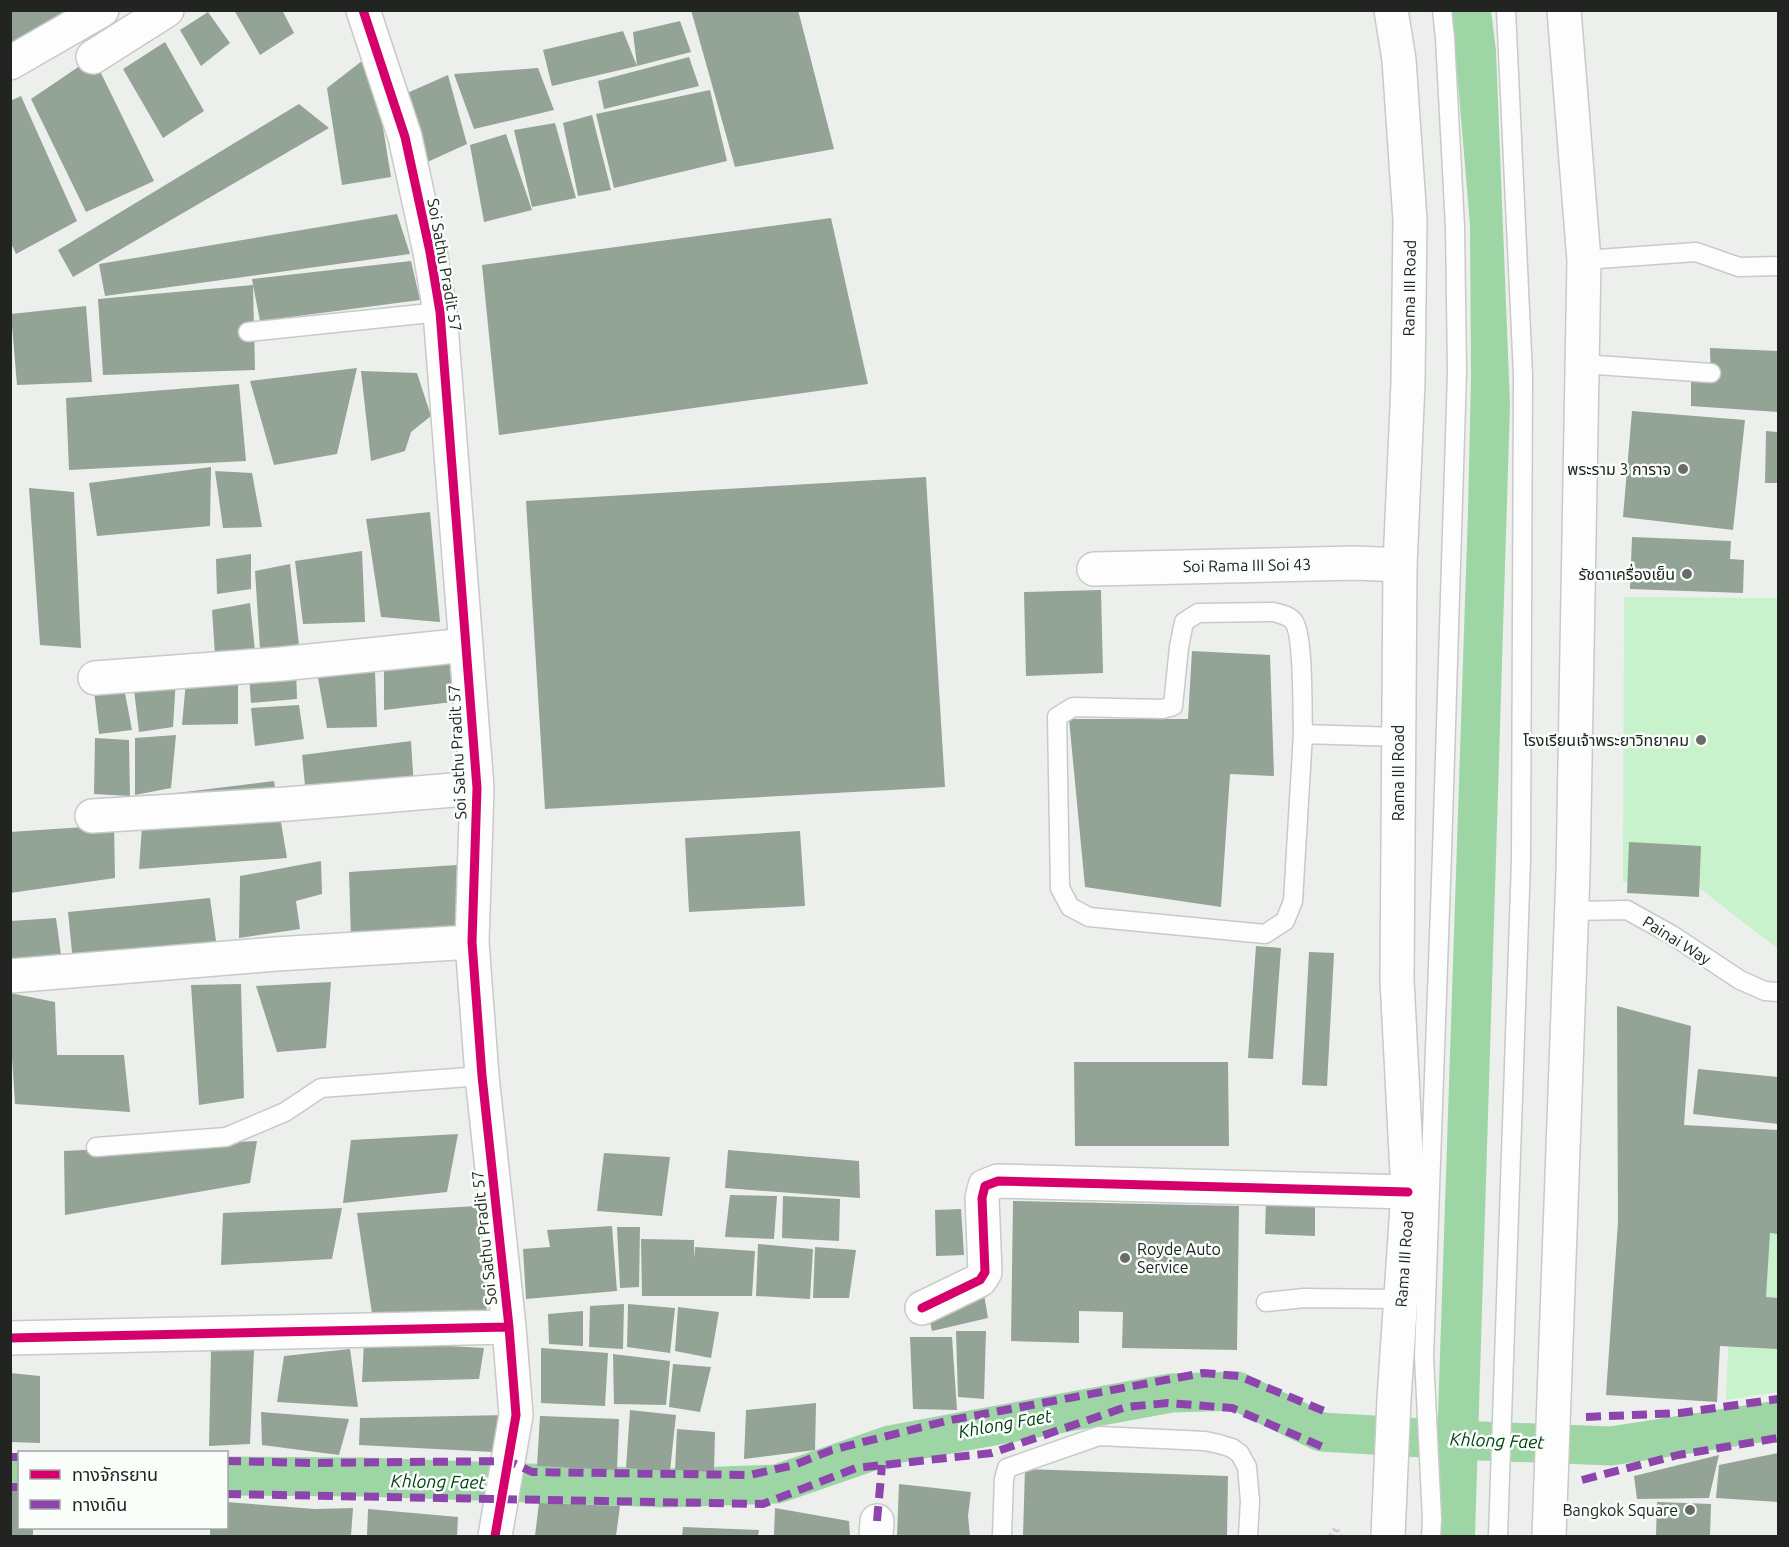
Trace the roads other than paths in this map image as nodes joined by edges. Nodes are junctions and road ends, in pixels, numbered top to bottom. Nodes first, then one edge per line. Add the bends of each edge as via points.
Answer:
1 (102, 10) edge
2 (167, 10) edge
3 (363, 10) edge
4 (1391, 10) edge
5 (1442, 10) edge
6 (1506, 10) edge
7 (1564, 10) edge
8 (93, 57) dead end
9 (10, 63) edge
10 (1584, 260) junction
11 (1779, 266) edge
12 (440, 312) junction
13 (248, 332) dead end
14 (1582, 364) junction
15 (1711, 373) dead end
16 (1400, 565) junction
17 (1094, 569) dead end
18 (466, 645) junction
19 (95, 678) dead end
20 (1303, 734) junction
21 (1398, 737) junction
22 (477, 788) junction
23 (92, 816) dead end
24 (1571, 911) junction
25 (472, 942) junction
26 (10, 976) edge
27 (1779, 992) edge
28 (482, 1076) junction
29 (96, 1147) dead end
30 (1408, 1192) junction
31 (1401, 1299) junction
32 (1266, 1302) dead end
33 (922, 1308) dead end
34 (509, 1327) junction
35 (10, 1338) edge
36 (1432, 1528) edge
37 (1499, 1529) edge
38 (495, 1536) edge
39 (1002, 1536) edge
40 (1248, 1536) edge
41 (1388, 1536) edge
42 (1549, 1536) edge

1 - 9 street
2 - 8 street
3 - 12 street, Soi Sathu Pradit 57 via 405,137
4 - 16 street, Rama III Road via 1399,60 1410,220
5 - 36 lane via 1455,227 1457,372 1424,1357
6 - 37 lane via 1523,399 1521,860
7 - 10 street
10 - 11 lane via 1696,252 1739,267
10 - 14 street
12 - 13 lane
12 - 18 street, Soi Sathu Pradit 57
14 - 15 lane
14 - 24 street
16 - 17 street, Soi Rama III Soi 43
16 - 21 street, Rama III Road
18 - 19 street
18 - 22 street, Soi Sathu Pradit 57
20 - 20 lane via 1293,901 1285,921 1265,934 1089,917 1070,907 1060,888 1057,717 1073,707 1173,706 1184,622 1198,613 1273,612 1293,620 1300,635
20 - 21 lane
21 - 30 street, Rama III Road via 1397,980
22 - 23 street
22 - 25 street, Soi Sathu Pradit 57
24 - 27 lane, Painai Way via 1627,909 1740,980 1765,991
24 - 42 street
25 - 26 street
25 - 28 street, Soi Sathu Pradit 57
28 - 29 lane via 321,1088 285,1112 226,1137
28 - 34 street, Soi Sathu Pradit 57
30 - 31 street, Rama III Road
30 - 33 street via 998,1181 985,1186 982,1198 985,1272 980,1280
31 - 32 lane via 1304,1298
31 - 41 street, Rama III Road
34 - 35 street
34 - 38 street, Soi Sathu Pradit 57 via 516,1415
39 - 40 lane via 1007,1468 1105,1436 1205,1442 1232,1448 1247,1467

